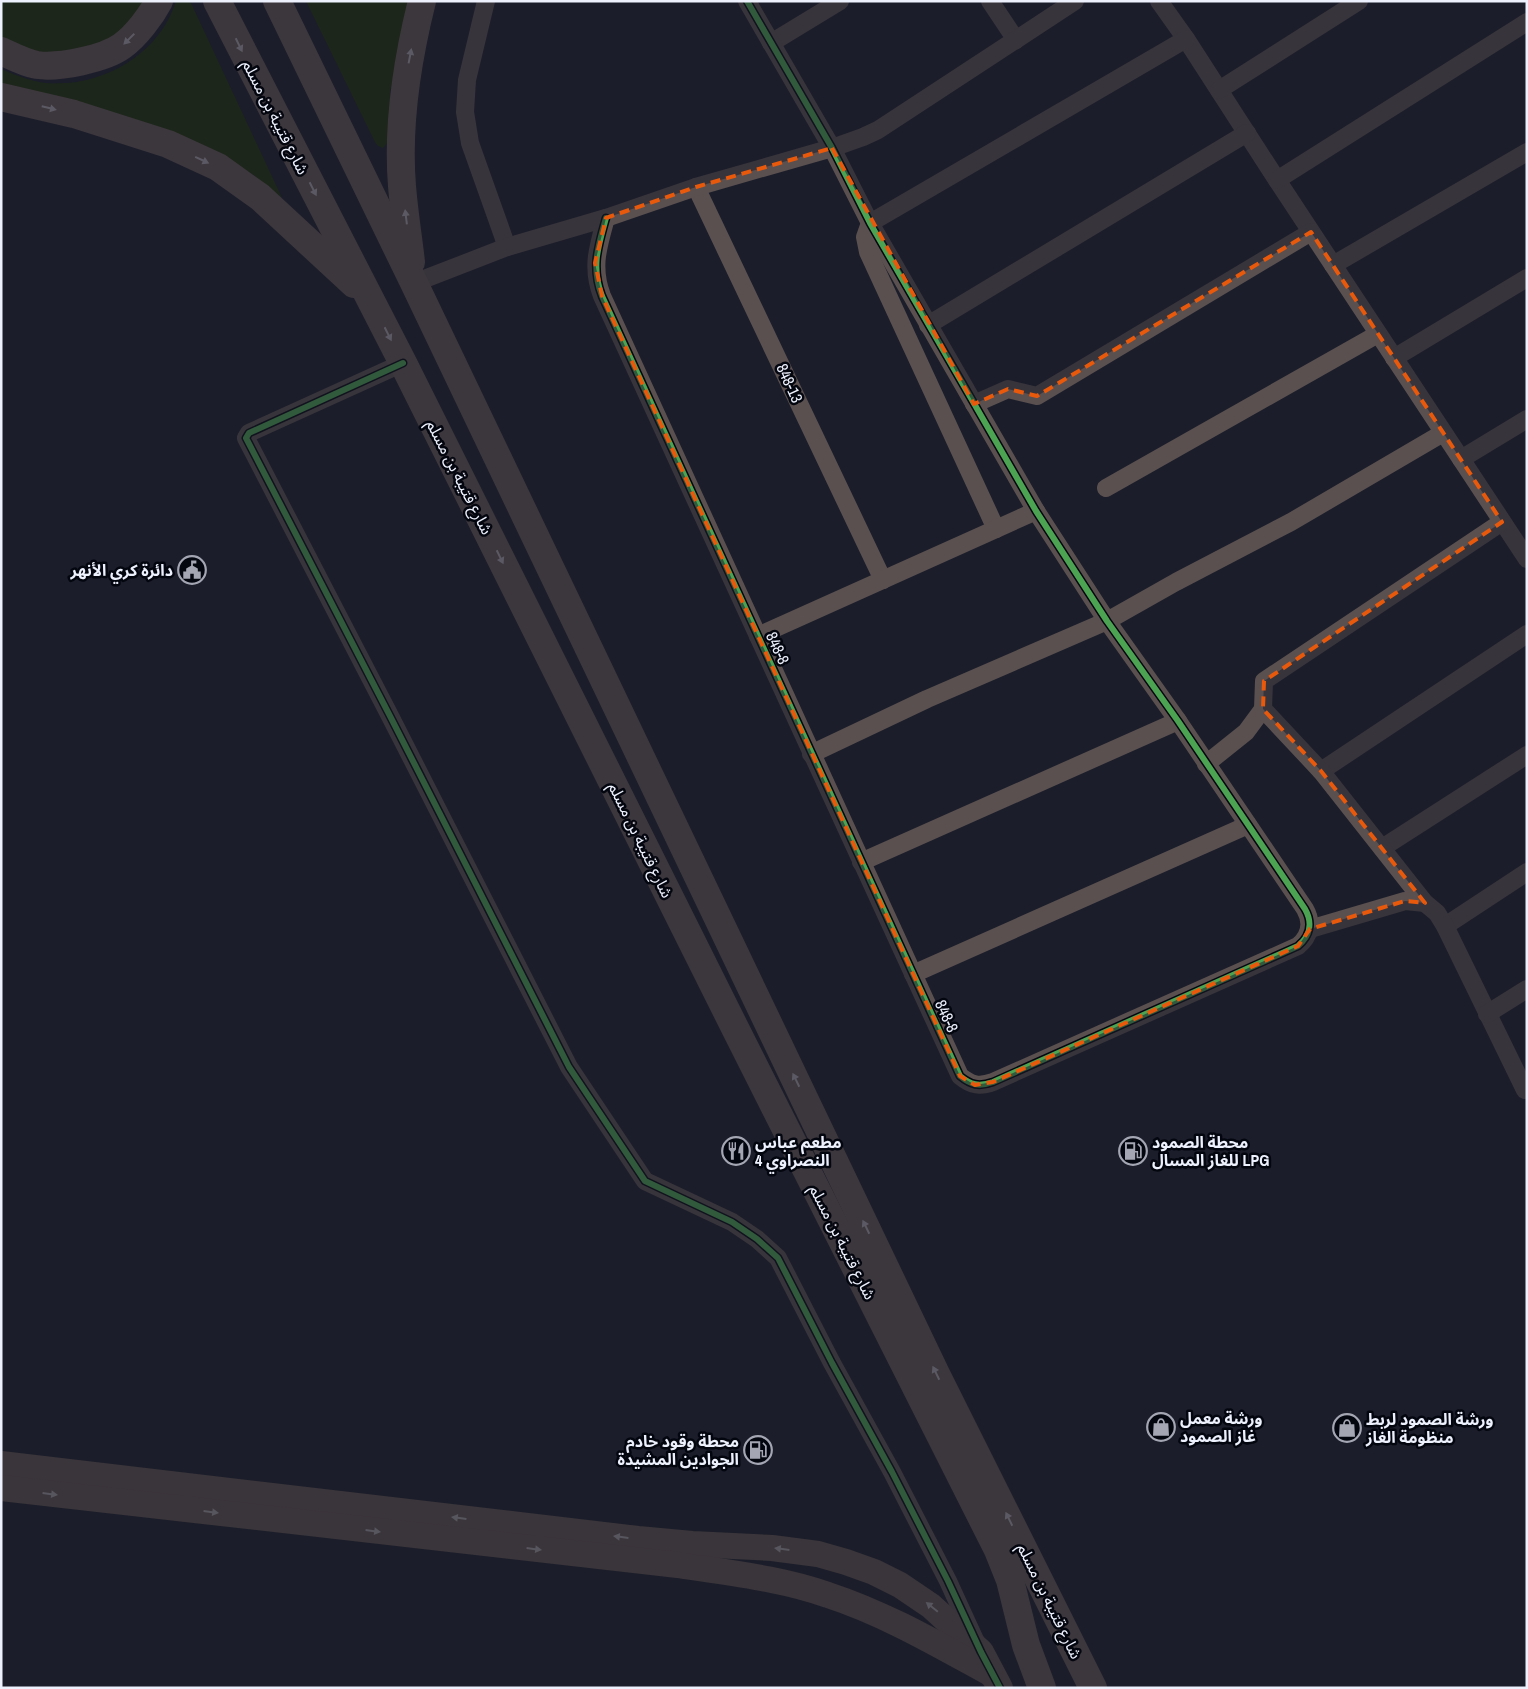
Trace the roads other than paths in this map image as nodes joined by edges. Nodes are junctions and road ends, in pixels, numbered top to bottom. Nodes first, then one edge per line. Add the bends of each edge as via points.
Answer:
1 (159, 1) edge
2 (217, 1) edge
3 (276, 1) edge
4 (422, 1) edge
5 (486, 1) edge
6 (747, 1) edge
7 (840, 1) edge
8 (990, 1) edge
9 (1075, 1) edge
10 (1359, 1) edge
11 (1163, 2) edge
12 (1527, 22) edge
13 (1186, 39) junction
14 (1016, 40) junction
15 (771, 43) junction
16 (1, 51) edge
17 (1219, 90) junction
18 (1, 97) edge
19 (1247, 133) junction
20 (832, 148) junction
21 (1527, 152) edge
22 (1277, 180) junction
23 (696, 187) junction
24 (606, 218) junction
25 (870, 223) junction
26 (1311, 232) junction
27 (507, 247) junction
28 (1333, 265) junction
29 (1527, 278) edge
30 (414, 283) junction
31 (373, 305) junction
32 (928, 324) junction
33 (1378, 334) junction
34 (1394, 358) junction
35 (403, 364) junction
36 (974, 404) junction
37 (1527, 419) edge
38 (1443, 433) junction
39 (1461, 459) junction
40 (1106, 488) dead end
41 (1036, 511) junction
42 (1502, 522) junction
43 (996, 529) junction
44 (1527, 559) edge
45 (883, 580) junction
46 (1107, 621) junction
47 (1527, 634) edge
48 (758, 636) junction
49 (1263, 709) junction
50 (1178, 722) junction
51 (812, 754) junction
52 (1527, 755) edge
53 (1206, 764) junction
54 (1321, 771) junction
55 (1248, 824) junction
56 (1382, 848) junction
57 (861, 862) junction
58 (1527, 872) edge
59 (1424, 903) junction
60 (1446, 926) junction
61 (1310, 929) junction
62 (913, 974) junction
63 (1527, 989) edge
64 (1487, 1014) junction
65 (1525, 1090) dead end
66 (1, 1464) edge
67 (1, 1488) edge
68 (981, 1652) junction
69 (997, 1682) edge
70 (1042, 1688) edge
71 (1093, 1688) edge

1 -> 16 highway via 151,17 122,46 88,60 36,65
2 -> 31 highway, شارع قتيبة بن مسلم
3 - 30 highway, شارع قتيبة بن مسلم
30 -> 4 highway via 402,185 402,113
5 - 27 street via 467,80 465,112 470,143
6 - 15 street
7 - 15 street
8 - 14 street
9 - 14 street
10 - 17 street
11 - 13 street
12 - 22 street
13 - 17 street
13 - 25 street
14 - 20 street via 878,130
15 - 20 street
17 - 19 street
18 -> 31 highway via 74,114 168,144 218,168 260,197
19 - 22 street
19 - 32 street
20 - 23 street
20 - 25 street
21 - 28 street
22 - 26 street
23 - 24 street
23 - 45 street, 848-13
24 - 27 street
24 - 48 street, 848-8 via 595,263 598,286
25 - 32 street
25 - 43 street via 865,237 868,252
26 - 28 street
26 - 36 street via 1038,396 1008,389
27 - 30 street
28 - 33 street
29 - 34 street
71 -> 30 highway, شارع قتيبة بن مسلم via 932,1365
31 -> 35 highway, شارع قتيبة بن مسلم
32 - 36 street
33 - 34 street
33 - 40 street
34 - 38 street
35 - 68 street via 249,433 246,438 569,1067 645,1180 732,1222 757,1238 778,1258 892,1472
35 -> 70 highway, شارع قتيبة بن مسلم via 998,1550
36 - 41 street
37 - 39 street
38 - 39 street
38 - 46 street via 1291,522
39 - 42 street
41 - 43 street
41 - 46 street
42 - 44 street
42 - 49 street via 1264,681
43 - 45 street
45 - 48 street
46 - 50 street
46 - 51 street
47 - 54 street
48 - 51 street, 848-8
49 - 53 street via 1246,732
49 - 54 street
50 - 53 street
50 - 57 street
51 - 57 street, 848-8
52 - 56 street
53 - 55 street
54 - 56 street
55 - 61 street via 1305,908
55 - 62 street
56 - 59 street
57 - 62 street, 848-8
58 - 60 street
59 - 60 street via 1438,913
59 - 61 street via 1405,901
60 - 64 street
61 - 62 street, 848-8 via 1298,946 984,1085 976,1085 960,1076
63 - 64 street
64 - 65 street
68 -> 66 street via 932,1606 900,1585 818,1554 638,1539
67 -> 69 street via 737,1574 798,1586 871,1610 912,1630
68 - 69 street

